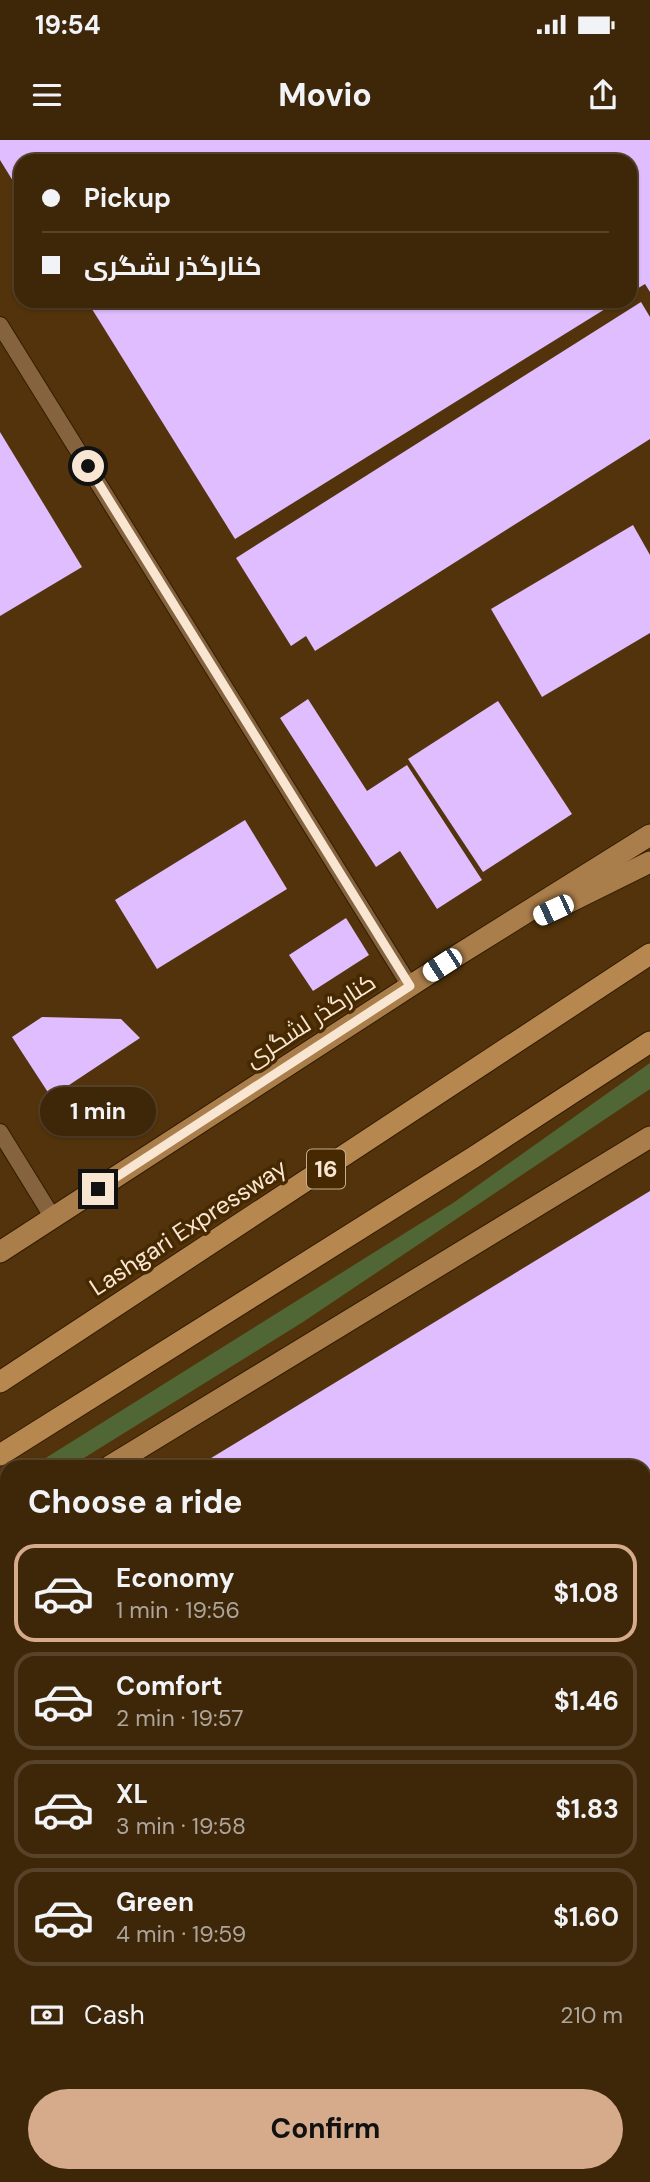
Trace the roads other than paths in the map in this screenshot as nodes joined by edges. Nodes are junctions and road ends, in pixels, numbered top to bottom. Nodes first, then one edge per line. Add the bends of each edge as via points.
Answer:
1 (0, 325) edge
2 (650, 835) edge
3 (650, 862) edge
4 (650, 954) edge
5 (458, 955) junction
6 (410, 986) junction
7 (650, 1042) edge
8 (0, 1132) edge
9 (650, 1137) edge
10 (53, 1218) junction
11 (0, 1252) edge
12 (0, 1382) edge
13 (0, 1455) edge
14 (120, 1460) edge

1 - 6 lane
2 - 5 main road, کنارگذر لشگری
3 - 5 main road
4 - 12 highway, Lashgari Expressway / 16
5 - 6 main road, کنارگذر لشگری
6 - 10 main road, کنارگذر لشگری
7 - 13 highway
8 - 10 lane
9 - 14 main road
10 - 11 main road, کنارگذر لشگری

